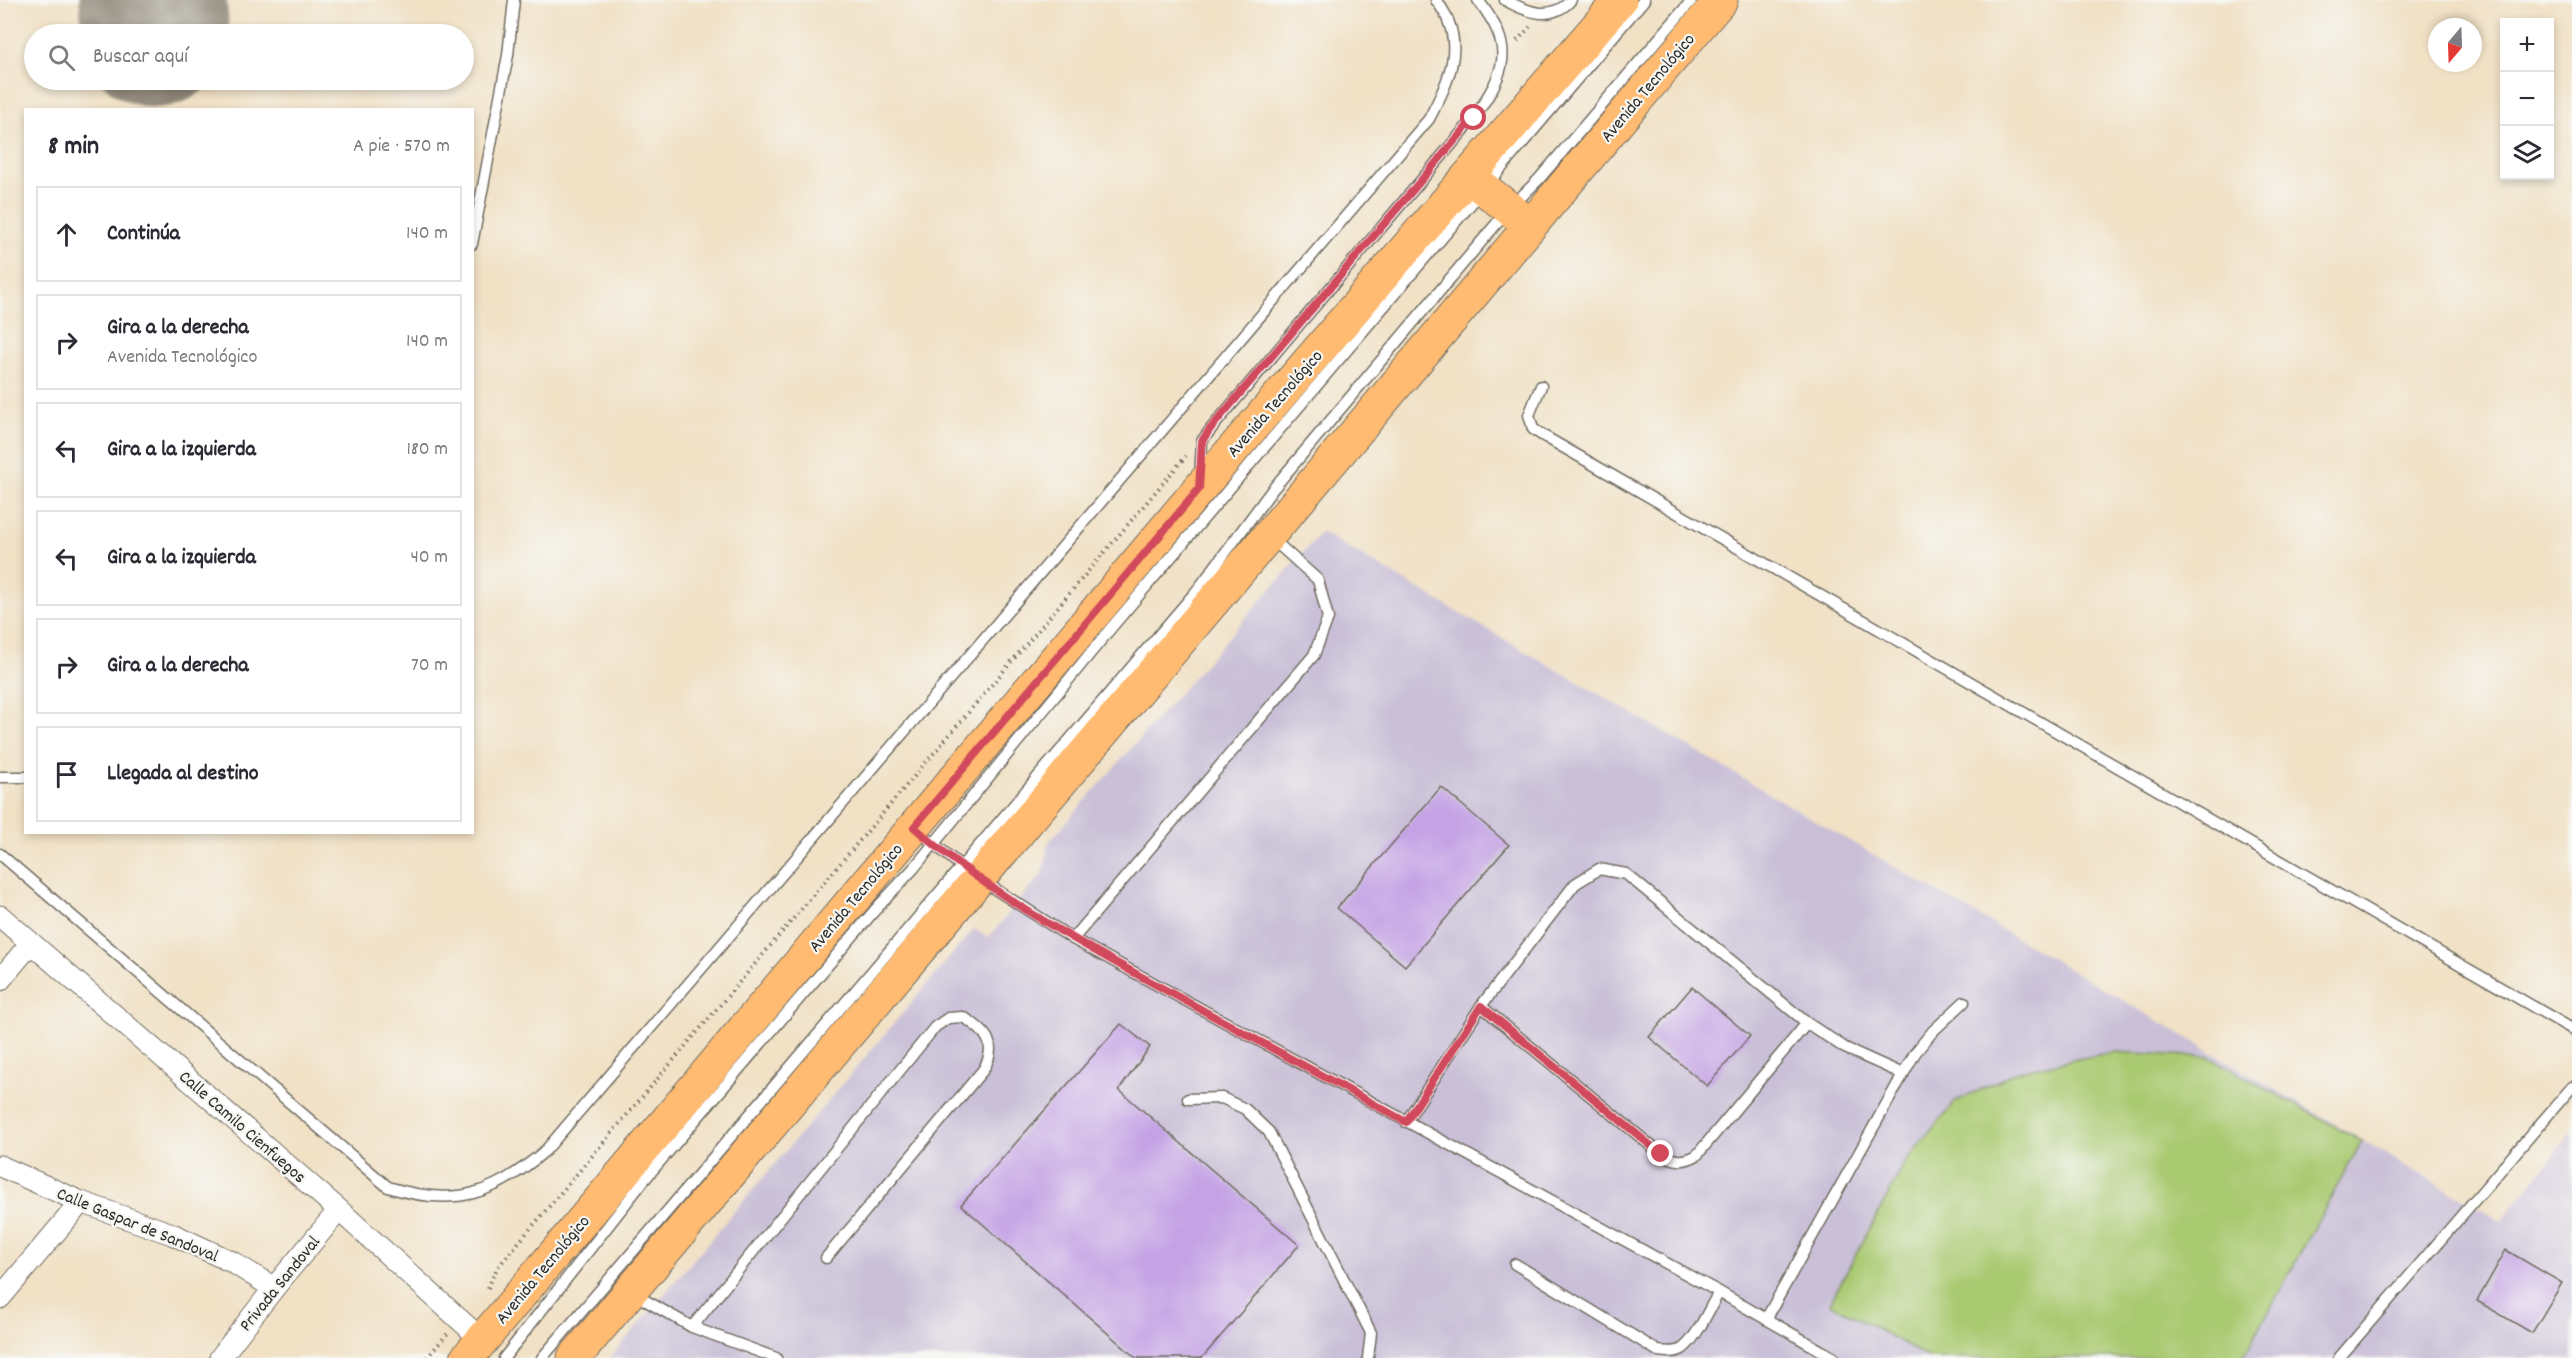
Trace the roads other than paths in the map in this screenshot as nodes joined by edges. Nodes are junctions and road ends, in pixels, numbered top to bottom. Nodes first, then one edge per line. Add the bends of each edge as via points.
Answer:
1 (514, 0) edge
2 (1436, 0) edge
3 (1478, 0) edge
4 (1505, 0) edge
5 (1571, 0) edge
6 (1620, 0) edge
7 (1644, 0) edge
8 (1692, 0) edge
9 (1721, 0) edge
10 (1476, 183) junction
11 (1519, 217) junction
12 (474, 234) edge
13 (1541, 386) dead end
14 (1199, 489) junction
15 (1268, 535) junction
16 (0, 777) edge
17 (24, 777) edge
18 (924, 836) junction
19 (0, 854) edge
20 (970, 872) junction
21 (0, 916) edge
22 (1073, 939) junction
23 (31, 943) junction
24 (0, 980) edge
25 (1964, 1002) dead end
26 (1481, 1006) junction
27 (1807, 1023) junction
28 (2572, 1029) edge
29 (1903, 1074) junction
30 (2572, 1088) edge
31 (1188, 1099) dead end
32 (1406, 1122) junction
33 (0, 1166) edge
34 (81, 1202) junction
35 (339, 1210) junction
36 (826, 1258) dead end
37 (1515, 1264) dead end
38 (274, 1288) junction
39 (631, 1292) junction
40 (1719, 1292) junction
41 (0, 1298) edge
42 (1766, 1319) junction
43 (692, 1328) junction
44 (478, 1344) edge
45 (220, 1358) edge
46 (542, 1358) edge
47 (574, 1358) edge
48 (776, 1358) edge
49 (1368, 1358) edge
50 (1834, 1358) edge
51 (2338, 1358) edge

1 - 12 lane via 508,55
2 - 19 lane via 1452,31 1454,55 1447,85 1429,119 546,1150 520,1173 485,1191 454,1198 416,1196 388,1187
3 - 14 lane via 1500,35 1503,68 1496,85 1474,118 1202,441
4 - 5 lane via 1540,15 1554,12
6 - 10 main road, Avenida Tecnológico
7 - 10 lane
8 - 11 lane via 1539,179
9 - 11 main road, Avenida Tecnológico
10 - 11 main road
10 - 14 main road, Avenida Tecnológico
10 - 18 lane via 1119,619
11 - 15 main road, Avenida Tecnológico
11 - 20 lane via 1272,490 1199,588
13 - 28 lane via 1529,415 1533,429 1542,435
14 - 18 main road, Avenida Tecnológico
15 - 20 main road, Avenida Tecnológico
15 - 22 lane via 1318,580 1328,618 1314,655
16 - 17 lane
18 - 20 lane
18 - 44 main road, Avenida Tecnológico
20 - 22 lane
20 - 39 main road, Avenida Tecnológico
20 - 46 lane
21 - 23 street, Calle Camilo Cienfuegos
22 - 32 lane
23 - 24 street
23 - 35 street, Calle Camilo Cienfuegos
25 - 29 lane via 1933,1031
26 - 27 lane via 1661,1154 1676,1161 1687,1161 1697,1155
26 - 27 lane via 1575,884 1599,869 1626,874
26 - 32 lane
27 - 29 lane via 1845,1048
29 - 42 lane
30 - 51 lane
31 - 49 lane via 1222,1098 1245,1109 1269,1132 1371,1333
32 - 40 lane
33 - 34 street, Calle Gaspar de Sandoval
34 - 38 street, Calle Gaspar de Sandoval via 172,1234 232,1262
34 - 41 street
35 - 38 street, Privada Sandoval
35 - 44 street, Calle Camilo Cienfuegos
36 - 43 lane via 991,1058 992,1045 988,1039 963,1017 948,1018 935,1027
37 - 40 lane via 1658,1351 1671,1353 1693,1337
38 - 45 street, Privada Sandoval
39 - 43 lane
39 - 47 main road, Avenida Tecnológico
40 - 42 lane
42 - 50 lane
43 - 48 lane

